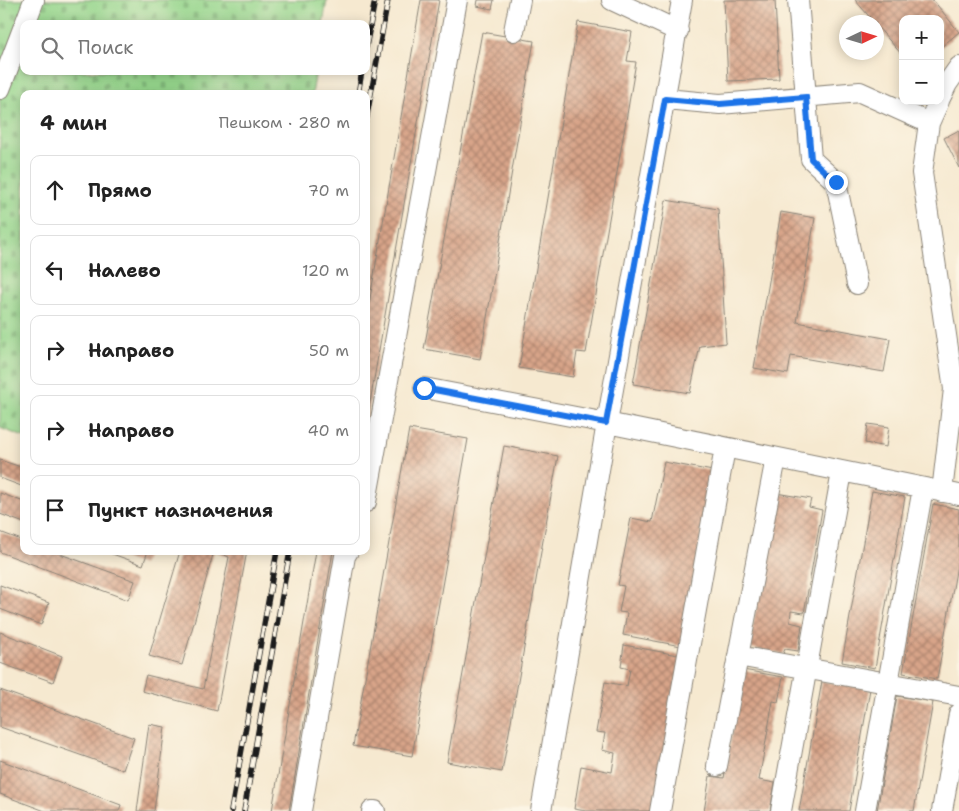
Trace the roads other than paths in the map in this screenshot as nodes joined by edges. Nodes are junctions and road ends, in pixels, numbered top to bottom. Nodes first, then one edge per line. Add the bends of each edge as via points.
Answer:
1 (34, 0) edge
2 (457, 0) edge
3 (520, 0) edge
4 (612, 0) edge
5 (682, 0) edge
6 (798, 0) edge
7 (26, 20) edge
8 (514, 31) dead end
9 (678, 31) junction
10 (20, 36) edge
11 (959, 67) edge
12 (0, 89) edge
13 (944, 91) edge
14 (806, 97) junction
15 (665, 99) junction
16 (938, 105) edge
17 (929, 123) junction
18 (857, 284) dead end
19 (424, 388) dead end
20 (956, 389) edge
21 (606, 423) junction
22 (724, 448) junction
23 (776, 458) junction
24 (842, 472) junction
25 (370, 480) edge
26 (941, 492) edge
27 (345, 555) edge
28 (738, 656) junction
29 (806, 668) junction
30 (888, 683) junction
31 (959, 696) edge
32 (959, 714) edge
33 (716, 766) dead end
34 (301, 811) edge
35 (541, 811) edge
36 (660, 811) edge
37 (781, 811) edge
38 (865, 811) edge
39 (942, 811) edge

1 - 7 lane
2 - 25 lane
3 - 8 lane
4 - 9 lane
5 - 9 lane
6 - 14 lane
9 - 15 lane
10 - 12 lane
11 - 13 lane
14 - 15 lane via 720,104
14 - 17 lane via 860,92
14 - 18 lane via 811,159 836,182
15 - 21 lane
16 - 17 lane
17 - 20 lane via 922,173
19 - 21 lane
20 - 26 lane
21 - 22 lane
21 - 35 lane
22 - 23 lane
22 - 36 lane
23 - 24 lane
23 - 28 lane
24 - 26 lane
24 - 29 lane
26 - 30 lane
27 - 34 lane
28 - 29 lane
28 - 33 lane
29 - 30 lane
29 - 37 lane
30 - 31 lane
30 - 38 lane
32 - 39 lane

